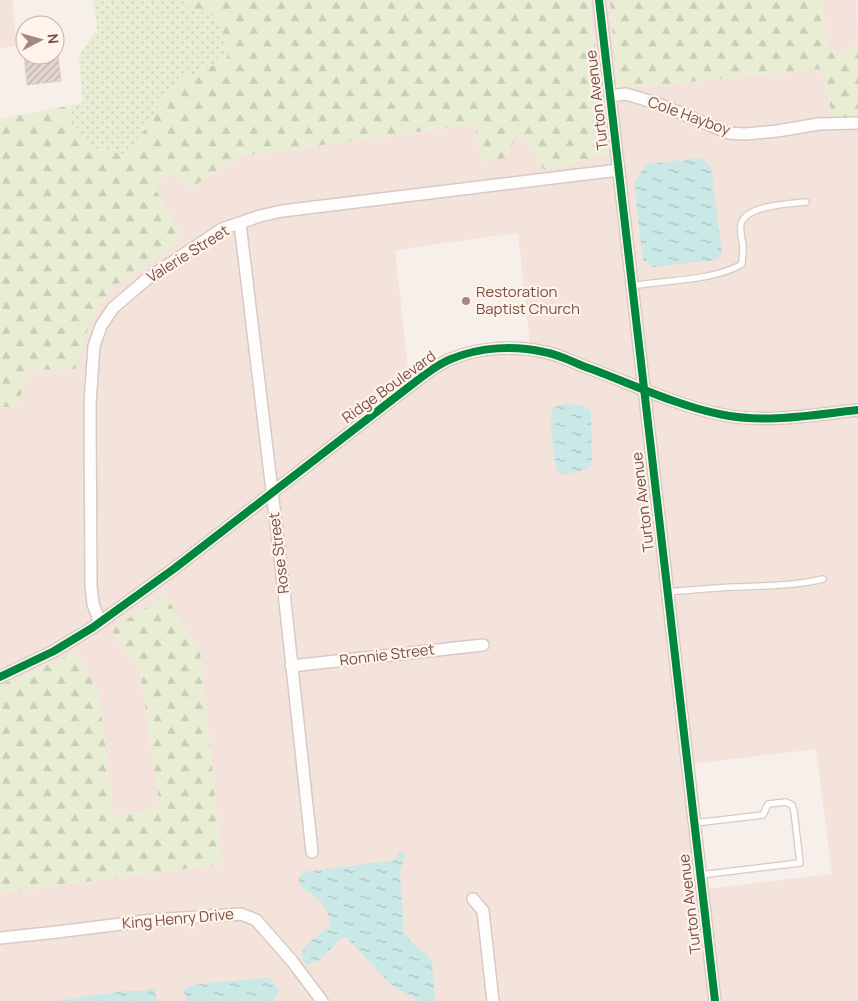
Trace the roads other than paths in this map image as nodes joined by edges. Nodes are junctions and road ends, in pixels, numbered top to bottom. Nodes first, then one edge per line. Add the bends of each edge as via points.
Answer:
1 (599, 0) edge
2 (610, 96) junction
3 (858, 123) edge
4 (619, 170) junction
5 (806, 202) dead end
6 (240, 223) junction
7 (632, 286) junction
8 (644, 390) junction
9 (858, 410) edge
10 (271, 493) junction
11 (823, 579) dead end
12 (668, 592) junction
13 (100, 623) junction
14 (482, 644) dead end
15 (291, 666) junction
16 (0, 677) edge
17 (695, 823) junction
18 (312, 852) dead end
19 (700, 875) junction
20 (473, 899) dead end
21 (0, 938) edge
22 (320, 999) edge
23 (493, 1001) edge
24 (715, 1001) edge

1 - 2 street, Turton Avenue
2 - 3 street, Cole Hayboy via 626,94 656,103 729,133
2 - 4 street, Turton Avenue
4 - 6 street, Valerie Street via 282,211
4 - 7 street, Turton Avenue
5 - 7 lane via 767,207 745,218 741,225 742,264 733,270
6 - 10 street, Rose Street
6 - 13 street, Valerie Street via 222,230 147,279 113,308 96,339 90,404 90,559 93,604
7 - 8 street, Turton Avenue
8 - 9 street, Ridge Boulevard via 718,414 740,417 779,418
8 - 10 street, Ridge Boulevard via 546,352 505,348 468,353 425,375
8 - 12 street, Turton Avenue
10 - 13 street, Ridge Boulevard
10 - 15 street, Rose Street
11 - 12 lane
12 - 17 street, Turton Avenue
13 - 16 street, Ridge Boulevard via 54,651
14 - 15 street, Ronnie Street
15 - 18 street, Rose Street
17 - 19 street, Turton Avenue
17 - 19 lane via 763,815 768,804 786,802 794,811 800,863
19 - 24 street, Turton Avenue
20 - 23 street via 483,911
21 - 22 street, King Henry Drive via 154,920 242,914 256,920

